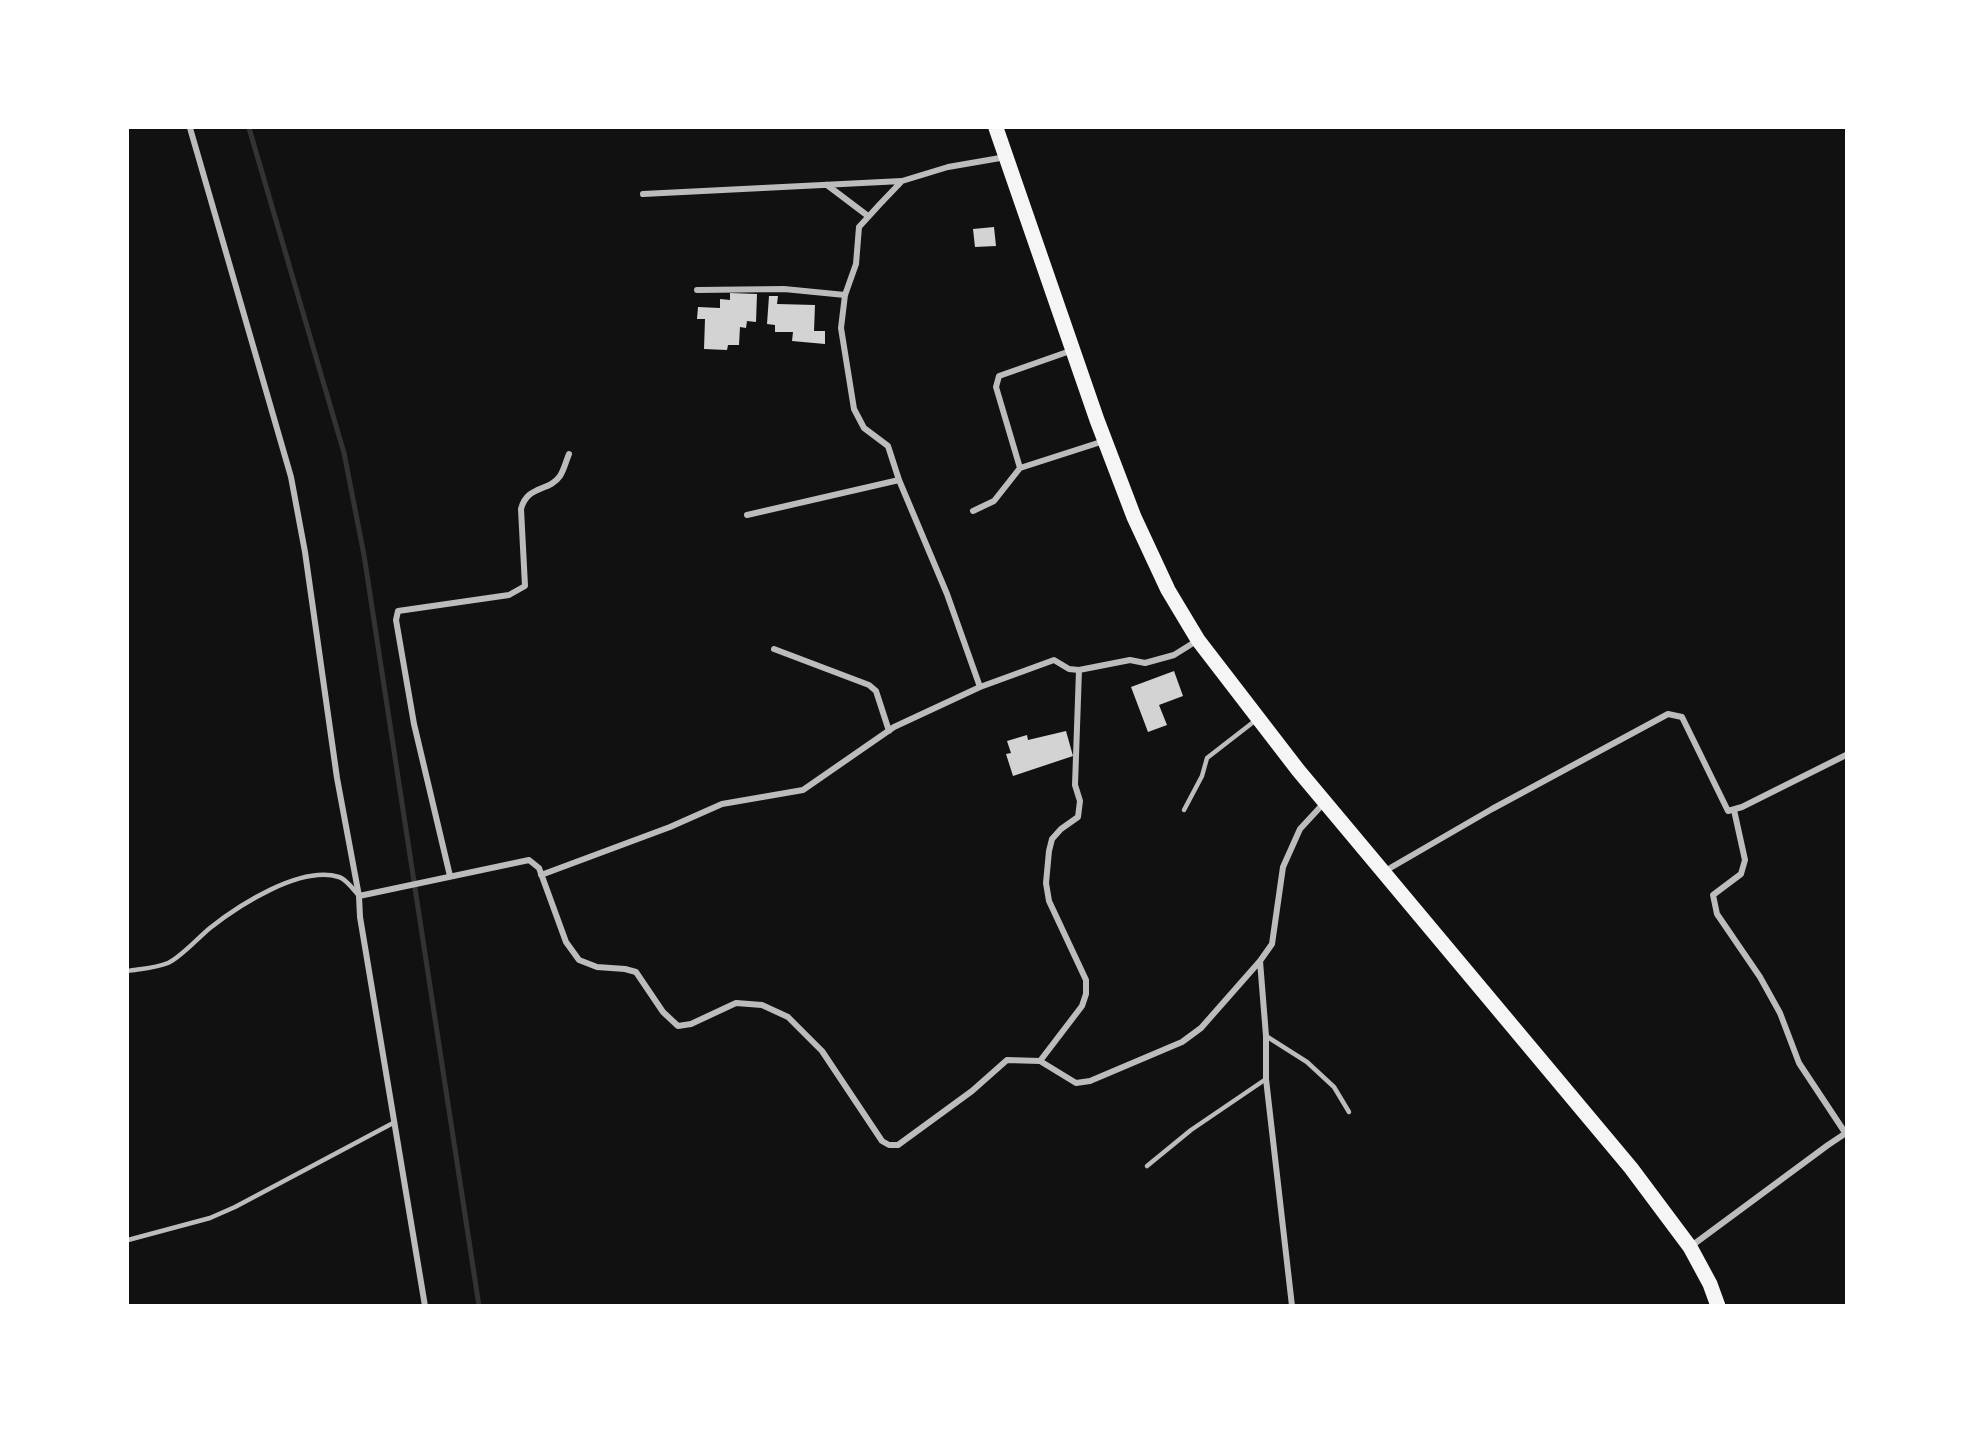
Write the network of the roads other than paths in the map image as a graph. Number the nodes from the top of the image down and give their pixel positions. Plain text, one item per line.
1 (190, 128) edge
2 (996, 128) edge
3 (1006, 156) junction
4 (902, 181) junction
5 (826, 184) junction
6 (643, 194) dead end
7 (868, 216) junction
8 (696, 290) dead end
9 (845, 295) junction
10 (1073, 350) junction
11 (1105, 440) junction
12 (569, 454) dead end
13 (1020, 468) junction
14 (899, 480) junction
15 (974, 511) dead end
16 (747, 515) dead end
17 (1193, 643) junction
18 (774, 649) dead end
19 (1079, 670) junction
20 (980, 687) junction
21 (1258, 719) junction
22 (889, 731) junction
23 (1846, 755) edge
24 (1325, 802) junction
25 (1184, 810) dead end
26 (1734, 810) junction
27 (1384, 871) junction
28 (541, 875) junction
29 (450, 876) junction
30 (359, 896) junction
31 (1260, 961) junction
32 (128, 971) edge
33 (1266, 1036) junction
34 (1040, 1061) junction
35 (1266, 1079) junction
36 (1349, 1112) dead end
37 (394, 1122) junction
38 (1846, 1134) edge
39 (1146, 1166) dead end
40 (128, 1240) edge
41 (1690, 1247) junction
42 (425, 1305) edge
43 (1292, 1305) edge
44 (1718, 1305) edge

1 - 30 street
2 - 3 main road
3 - 4 street
3 - 10 main road
4 - 5 street
4 - 7 street
5 - 6 street
5 - 7 street
7 - 9 street
8 - 9 street
9 - 14 street
10 - 11 main road
10 - 13 street
11 - 13 street
11 - 17 main road
12 - 29 street
13 - 15 street
14 - 16 street
14 - 20 street
17 - 19 street
17 - 21 main road
18 - 22 street
19 - 20 street
19 - 34 street
20 - 22 street
21 - 24 main road
21 - 25 lane
22 - 28 street
23 - 26 street
24 - 27 main road
24 - 31 street
26 - 27 street
26 - 38 street
27 - 41 main road
28 - 29 street
28 - 34 street
29 - 30 street
30 - 32 lane
30 - 37 street
31 - 33 street
31 - 34 street
33 - 35 street
33 - 36 lane
35 - 39 lane
35 - 43 street
37 - 40 lane
37 - 42 street
38 - 41 street
41 - 44 main road

